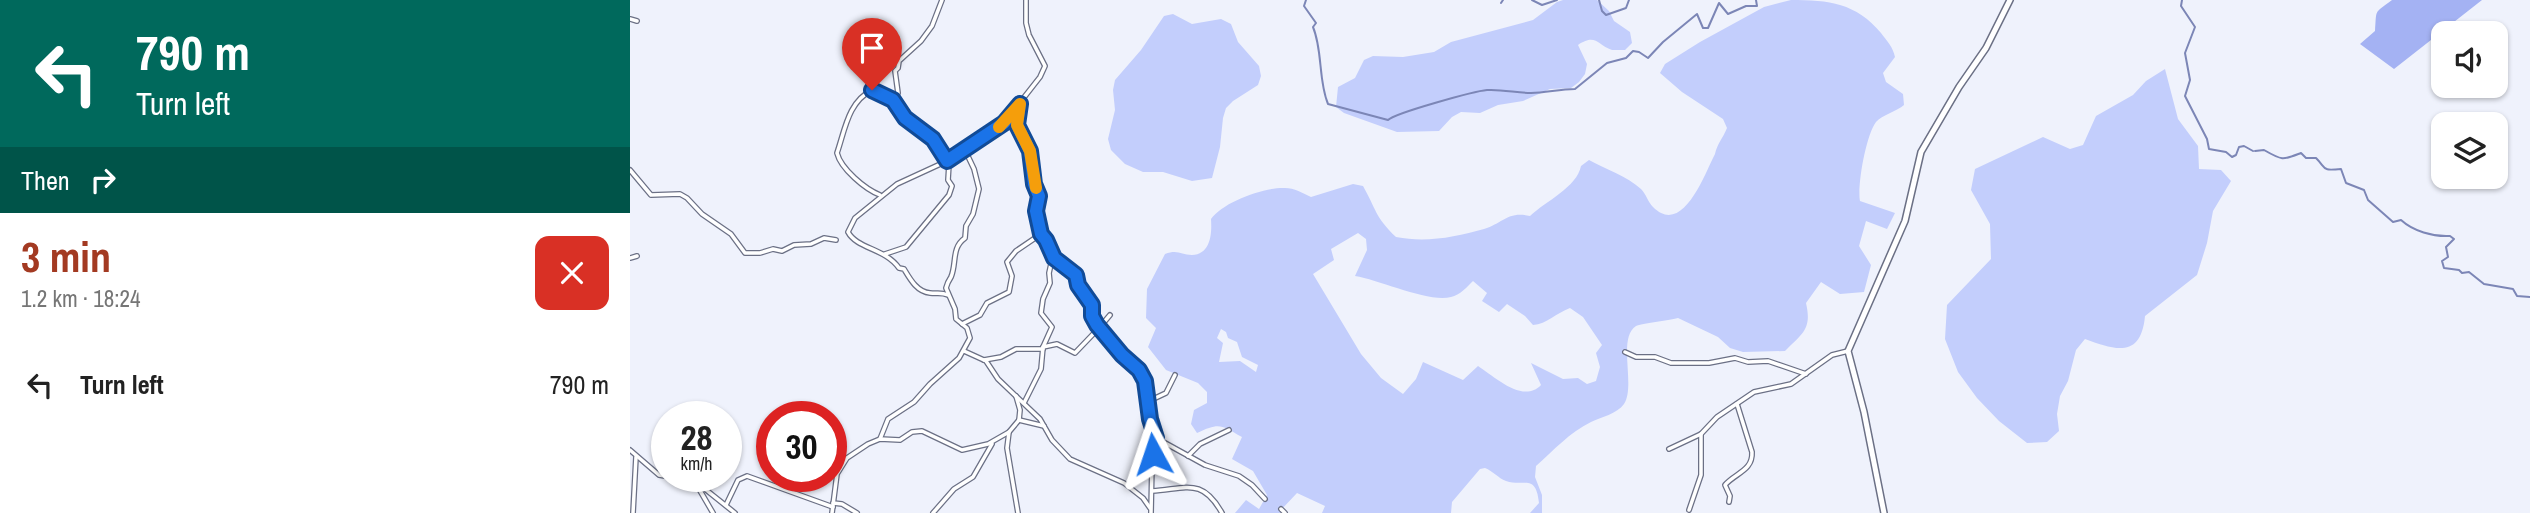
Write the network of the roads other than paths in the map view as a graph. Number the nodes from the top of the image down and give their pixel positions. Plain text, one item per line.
1 (942, 0) edge
2 (1026, 0) edge
3 (2010, 0) edge
4 (630, 19) edge
5 (637, 21) dead end
6 (893, 100) junction
7 (1020, 104) junction
8 (964, 150) junction
9 (947, 161) junction
10 (630, 170) edge
11 (882, 196) junction
12 (1041, 234) junction
13 (836, 240) dead end
14 (885, 254) junction
15 (637, 256) dead end
16 (1053, 256) junction
17 (630, 258) edge
18 (948, 295) junction
19 (1110, 315) dead end
20 (962, 324) junction
21 (1099, 328) junction
22 (1043, 348) junction
23 (964, 351) junction
24 (1847, 351) junction
25 (1625, 352) dead end
26 (984, 360) junction
27 (1806, 374) junction
28 (1175, 375) dead end
29 (1016, 396) junction
30 (1148, 401) junction
31 (1024, 403) junction
32 (1737, 404) junction
33 (1019, 421) junction
34 (1044, 426) junction
35 (1229, 430) dead end
36 (1009, 432) junction
37 (1701, 434) junction
38 (1156, 438) junction
39 (880, 439) junction
40 (993, 442) junction
41 (1668, 449) dead end
42 (630, 450) edge
43 (1188, 456) junction
44 (636, 457) junction
45 (651, 469) edge
46 (1152, 491) junction
47 (701, 492) edge
48 (709, 492) edge
49 (1265, 499) dead end
50 (1730, 502) dead end
51 (833, 505) junction
52 (726, 506) junction
53 (1689, 510) dead end
54 (1152, 512) edge
55 (633, 513) edge
56 (713, 513) edge
57 (735, 513) edge
58 (832, 513) edge
59 (857, 513) edge
60 (933, 513) edge
61 (1018, 513) edge
62 (1222, 513) edge
63 (1884, 513) edge

1 - 6 street
2 - 7 street
3 - 24 street
4 - 5 street
6 - 9 street
6 - 11 street
7 - 8 street
7 - 12 street
8 - 9 street
8 - 18 street
9 - 11 street
9 - 14 street
10 - 13 street
11 - 14 street
12 - 16 street
12 - 20 street
14 - 18 street
15 - 17 street
16 - 21 street
16 - 22 street
18 - 20 street
19 - 21 street
20 - 23 street
21 - 22 street
21 - 30 street
22 - 26 street
22 - 31 street
23 - 26 street
23 - 39 street
24 - 27 street
24 - 63 street
25 - 27 street
26 - 29 street
27 - 32 street
28 - 30 street
29 - 31 street
29 - 33 street
30 - 38 street
31 - 34 street
32 - 37 street
32 - 50 street
33 - 34 street
33 - 36 street
34 - 54 street
35 - 43 street
36 - 40 street
36 - 61 street
37 - 41 street
37 - 53 street
38 - 43 street
38 - 46 street
39 - 40 street
39 - 51 street
40 - 60 street
42 - 44 street
43 - 49 street
44 - 45 street
44 - 55 street
46 - 54 street
46 - 62 street
47 - 56 street
48 - 52 street
51 - 52 street
51 - 58 street
51 - 59 street
52 - 57 street

